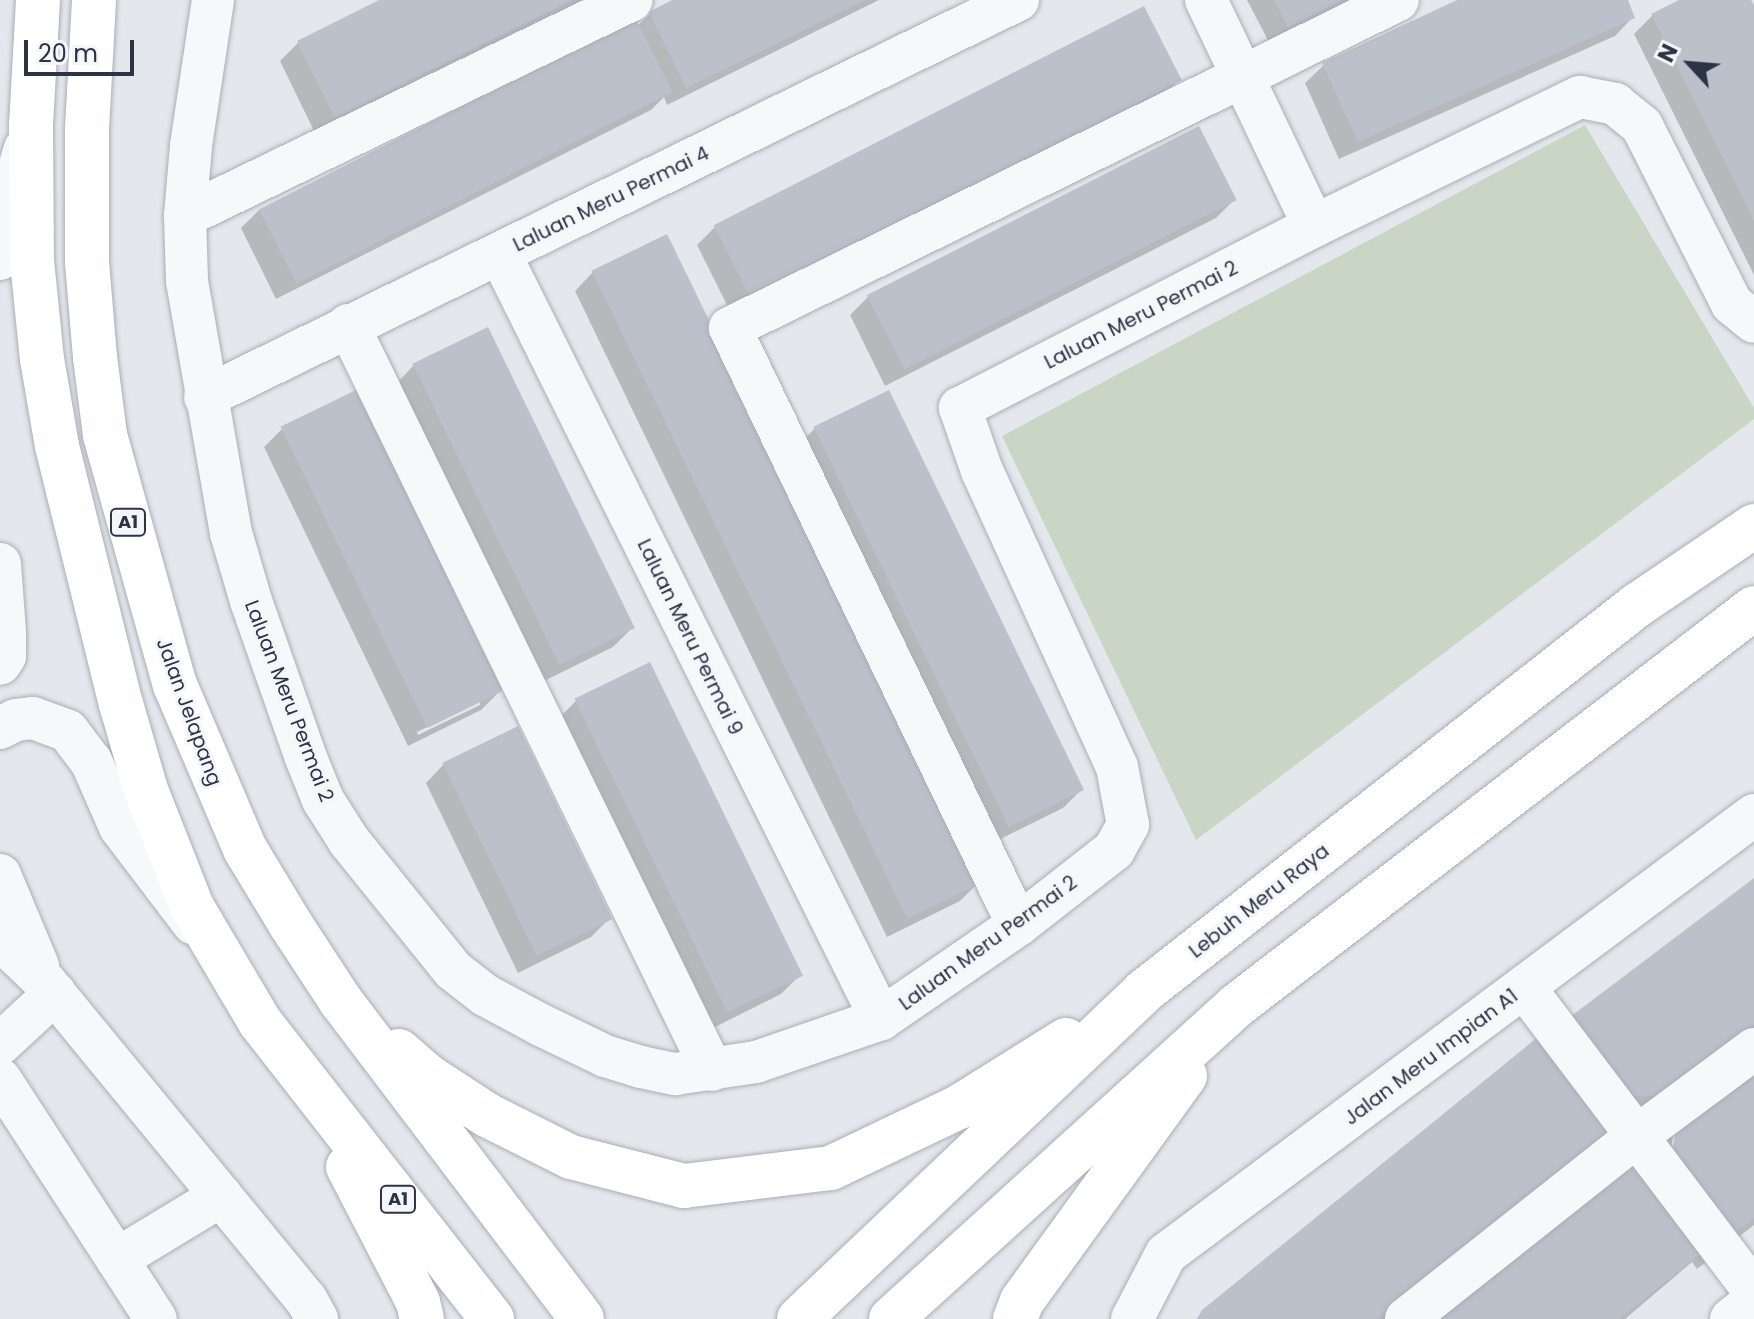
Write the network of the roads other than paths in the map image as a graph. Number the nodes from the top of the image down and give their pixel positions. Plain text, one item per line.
1 (38, 0) edge
2 (94, 0) edge
3 (247, 0) edge
4 (632, 0) edge
5 (1018, 0) edge
6 (1206, 0) edge
7 (1398, 0) edge
8 (211, 9) edge
9 (1245, 76) junction
10 (31, 126) junction
11 (185, 216) junction
12 (1314, 226) junction
13 (500, 254) junction
14 (0, 259) edge
15 (1754, 322) edge
16 (348, 325) junction
17 (205, 397) junction
18 (1754, 526) edge
19 (0, 564) edge
20 (1752, 609) edge
21 (0, 664) edge
22 (0, 728) edge
23 (1754, 815) edge
24 (0, 875) edge
25 (1018, 925) junction
26 (2, 948) edge
27 (220, 959) junction
28 (1524, 987) junction
29 (50, 988) junction
30 (1143, 992) junction
31 (340, 1000) junction
32 (1236, 1006) junction
33 (881, 1019) junction
34 (0, 1044) edge
35 (1754, 1049) edge
36 (712, 1070) junction
37 (0, 1079) edge
38 (303, 1079) junction
39 (1637, 1136) junction
40 (221, 1196) junction
41 (117, 1259) junction
42 (1754, 1291) edge
43 (1754, 1301) edge
44 (156, 1319) edge
45 (317, 1319) edge
46 (422, 1319) edge
47 (492, 1319) edge
48 (582, 1319) edge
49 (799, 1319) edge
50 (891, 1319) edge
51 (1015, 1319) edge
52 (1132, 1319) edge
53 (1406, 1319) edge
54 (1731, 1319) edge

1 - 10 main road, A1
2 - 31 main road, Jalan Jelapang / A1
3 - 8 street
4 - 11 street
5 - 13 street, Laluan Meru Permai 4
6 - 9 street
7 - 9 street
8 - 11 street, Laluan Meru Permai 2
9 - 12 street
9 - 25 street
10 - 14 street
10 - 27 main road, A1
11 - 17 street, Laluan Meru Permai 2
12 - 15 street, Laluan Meru Permai 2
12 - 25 street, Laluan Meru Permai 2
13 - 16 street, Laluan Meru Permai 4
13 - 33 street, Laluan Meru Permai 9
16 - 17 street, Laluan Meru Permai 4
16 - 36 street
17 - 36 street, Laluan Meru Permai 2
18 - 30 main road, Lebuh Meru Raya
19 - 21 street
20 - 32 main road
22 - 27 street
23 - 28 street, Jalan Meru Impian A1
24 - 29 street
25 - 33 street, Laluan Meru Permai 2
26 - 29 street
27 - 38 main road, A1
28 - 39 street
28 - 52 street, Jalan Meru Impian A1
29 - 34 street
29 - 40 street
30 - 31 main road
30 - 49 main road, Lebuh Meru Raya
31 - 48 main road, Jalan Jelapang / A1
32 - 50 main road
32 - 51 main road
33 - 36 street, Laluan Meru Permai 2
35 - 39 street
37 - 41 street
38 - 46 main road
38 - 47 main road, A1
39 - 42 street
39 - 53 street
40 - 41 street
40 - 45 street
41 - 44 street
43 - 54 street

